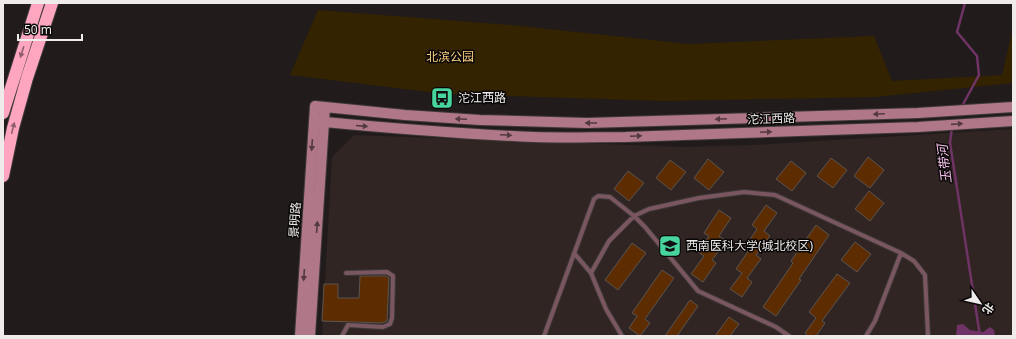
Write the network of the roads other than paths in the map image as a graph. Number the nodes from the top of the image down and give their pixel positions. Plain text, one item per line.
1 (38, 3) edge
2 (52, 3) edge
3 (320, 107) joint
4 (1013, 107) edge
5 (3, 113) edge
6 (318, 121) junction
7 (1013, 121) edge
8 (3, 171) edge
9 (634, 216) junction
10 (574, 253) junction
11 (901, 253) junction
12 (346, 273) dead end
13 (591, 273) junction
14 (300, 336) edge
15 (310, 336) edge
16 (342, 336) edge
17 (544, 336) edge
18 (622, 336) edge
19 (789, 336) edge
20 (866, 336) edge
21 (928, 336) edge

1 -> 5 highway
8 -> 2 highway
4 -> 3 main road, 沱江西路
3 - 6 main road, 景明路
6 -> 7 main road, 沱江西路
6 -> 14 main road, 景明路
15 -> 6 main road, 景明路
9 - 10 lane
9 - 11 lane
9 - 13 lane
9 - 19 lane
10 - 13 lane
10 - 17 lane
11 - 20 lane
11 - 21 lane
12 - 16 lane
13 - 18 lane

